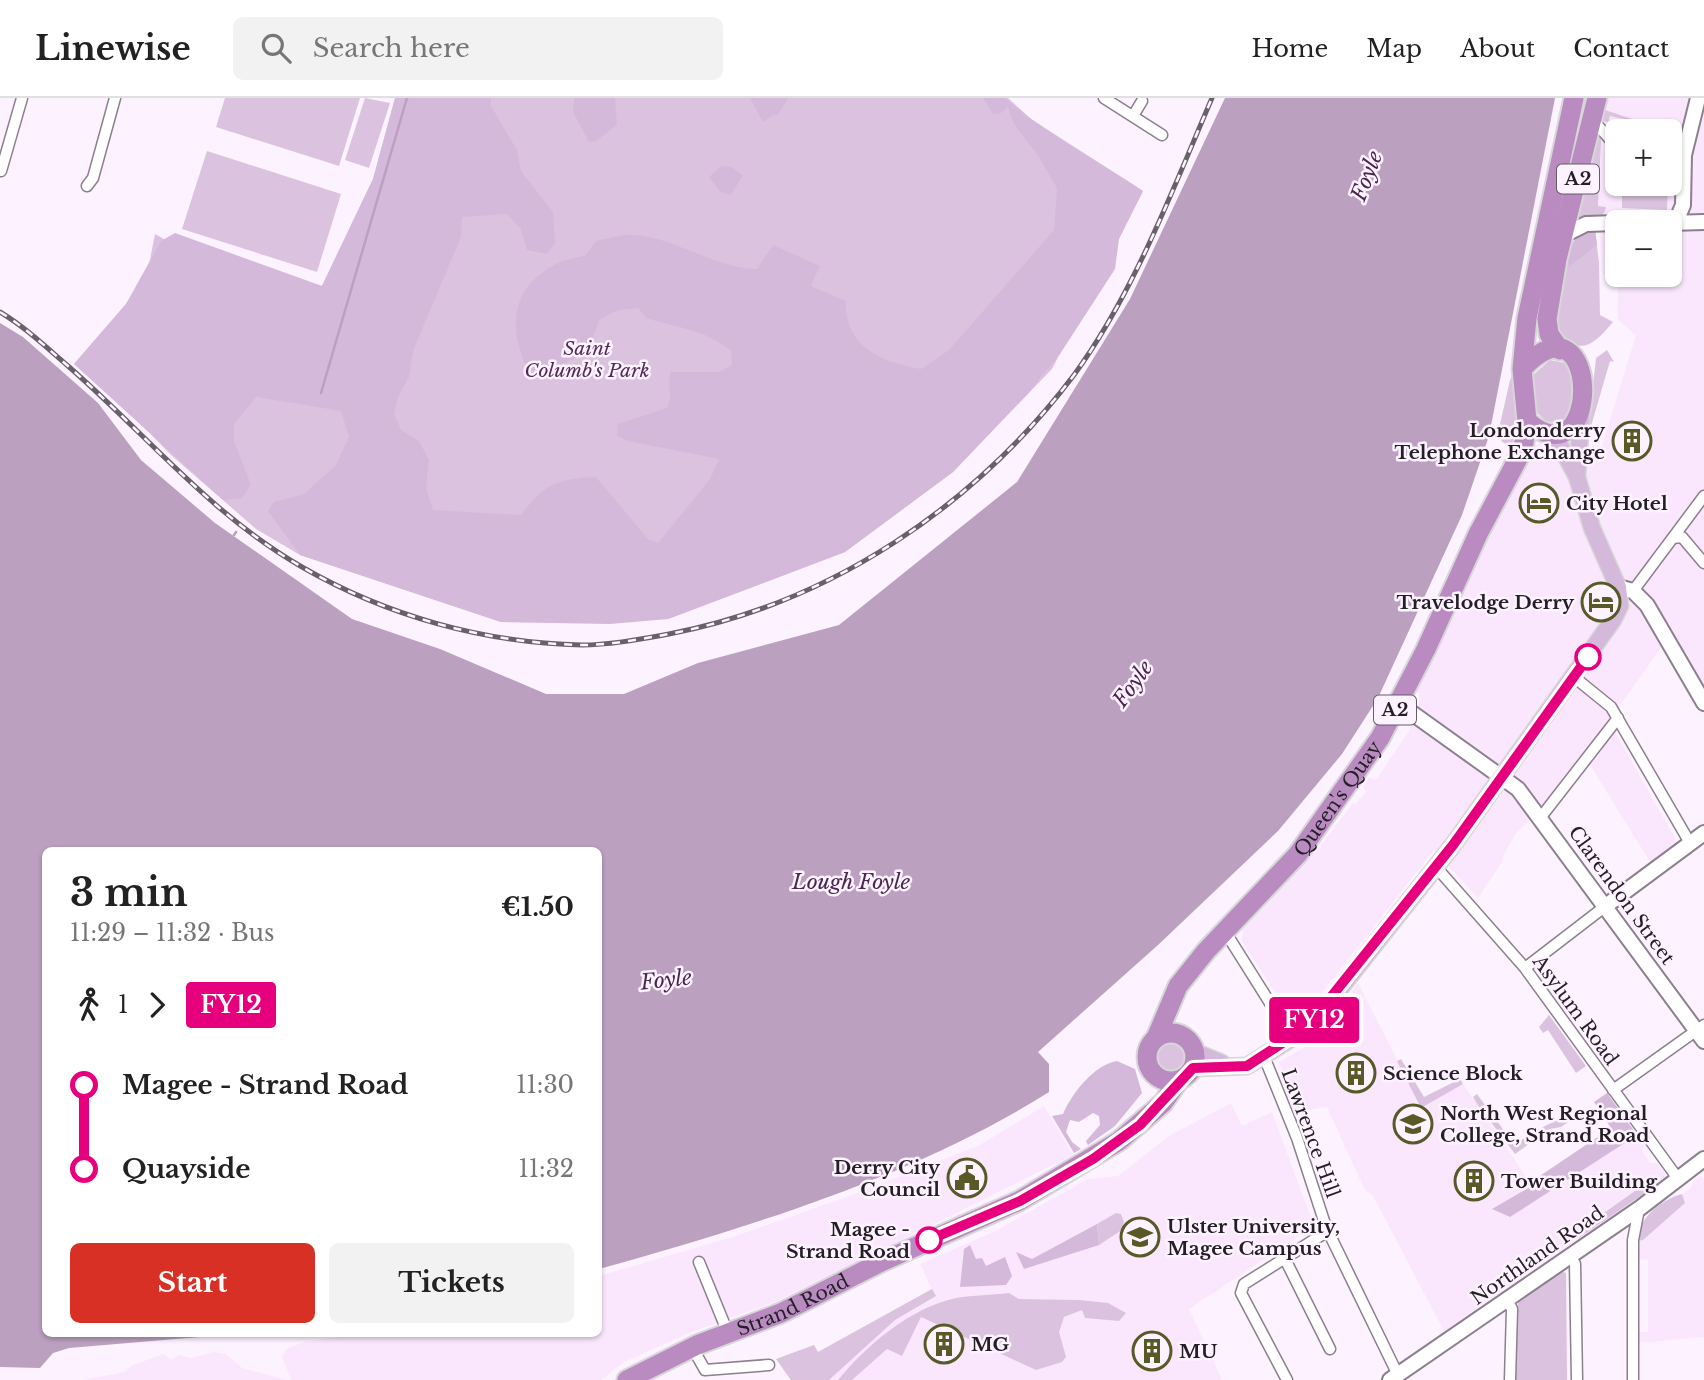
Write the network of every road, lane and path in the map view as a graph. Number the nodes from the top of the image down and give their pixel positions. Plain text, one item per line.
1 (22, 98) edge
2 (115, 98) edge
3 (1104, 98) edge
4 (1574, 98) edge
5 (1597, 98) edge
6 (1698, 98) edge
7 (1142, 101) dead end
8 (1133, 116) junction
9 (1593, 120) junction
10 (1605, 134) edge
11 (1162, 135) dead end
12 (1, 171) edge
13 (87, 186) dead end
14 (1683, 205) junction
15 (1681, 210) edge
16 (1605, 223) edge
17 (1682, 223) edge
18 (1700, 223) edge
19 (1586, 224) junction
20 (1564, 235) junction
21 (1558, 259) junction
22 (1560, 350) junction
23 (1522, 369) junction
24 (1582, 407) junction
25 (1527, 421) junction
26 (1550, 433) junction
27 (1523, 449) junction
28 (1577, 477) junction
29 (1704, 496) edge
30 (1673, 538) junction
31 (1704, 563) edge
32 (1626, 589) junction
33 (1647, 604) junction
34 (1620, 606) junction
35 (1574, 677) junction
36 (1703, 700) edge
37 (1398, 704) junction
38 (1618, 718) junction
39 (1502, 776) junction
40 (1541, 817) junction
41 (1704, 832) edge
42 (1690, 843) junction
43 (1436, 867) junction
44 (1606, 905) junction
45 (1226, 933) junction
46 (1525, 968) junction
47 (1190, 974) junction
48 (1701, 1032) edge
49 (1156, 1038) junction
50 (1292, 1038) junction
51 (1263, 1054) junction
52 (1188, 1060) junction
53 (1153, 1074) junction
54 (1613, 1090) junction
55 (1140, 1125) junction
56 (1704, 1159) edge
57 (1679, 1180) junction
58 (1640, 1208) junction
59 (1328, 1231) junction
60 (1570, 1255) junction
61 (1285, 1259) junction
62 (699, 1262) dead end
63 (1507, 1300) junction
64 (728, 1333) junction
65 (692, 1347) junction
66 (1330, 1349) dead end
67 (769, 1365) dead end
68 (1394, 1377) edge
69 (627, 1380) edge
70 (1287, 1380) edge
71 (1510, 1380) edge
72 (1577, 1380) edge
73 (1633, 1380) edge

1 - 12 street
2 - 13 street
3 - 8 street
4 - 23 highway, A2
5 - 9 highway, A2
6 - 14 main road
7 - 8 street
8 - 11 street
9 - 10 street
9 - 20 highway, A2
14 - 15 main road
14 - 18 main road
16 - 19 main road
17 - 18 main road
19 - 20 main road
19 - 21 main road
20 - 21 highway, A2
21 - 22 highway, A2
22 - 23 highway
22 - 24 highway, A2
23 - 25 highway, A2
24 - 26 highway, A2
24 - 28 main road, A2
25 - 26 highway, A2
25 - 27 highway, Queen's Quay / A2
26 - 27 highway, Queen's Quay / A2
26 - 28 main road, A2
27 - 37 highway, Queen's Quay / A2
28 - 32 main road, A2
29 - 30 street
30 - 31 street
30 - 32 street
32 - 33 main road
32 - 34 main road, A2
33 - 34 main road
33 - 36 main road
34 - 35 main road
35 - 38 street
35 - 39 main road
37 - 39 main road, Clarendon Street
37 - 45 highway, Queen's Quay / A2
38 - 40 street
38 - 42 street
39 - 40 main road, Clarendon Street
39 - 43 main road
40 - 44 main road, Clarendon Street
41 - 42 main road
42 - 44 main road
43 - 46 street, Asylum Road
43 - 50 main road
44 - 46 street
44 - 48 main road, Clarendon Street
45 - 47 highway, Queen's Quay / A2
45 - 50 street
46 - 54 street, Asylum Road
47 - 49 highway, Queen's Quay / A2
47 - 52 highway, Queen's Quay / A2
48 - 54 street
49 - 52 highway
49 - 53 highway, A2
50 - 51 main road
51 - 52 main road
51 - 59 street, Lawrence Hill
52 - 53 highway
52 - 55 highway, Strand Road
53 - 55 highway, A2
54 - 57 street, Asylum Road
55 - 64 highway, Strand Road
56 - 57 main road, Northland Road
57 - 58 main road, Northland Road
58 - 60 main road, Northland Road
58 - 73 street
59 - 61 street
59 - 68 street, Lawrence Hill
60 - 63 main road, Northland Road
60 - 72 street
61 - 66 street
61 - 70 street
62 - 64 street
63 - 68 main road, Northland Road
63 - 71 street
64 - 65 highway, Strand Road
65 - 67 street
65 - 69 highway, Strand Road

